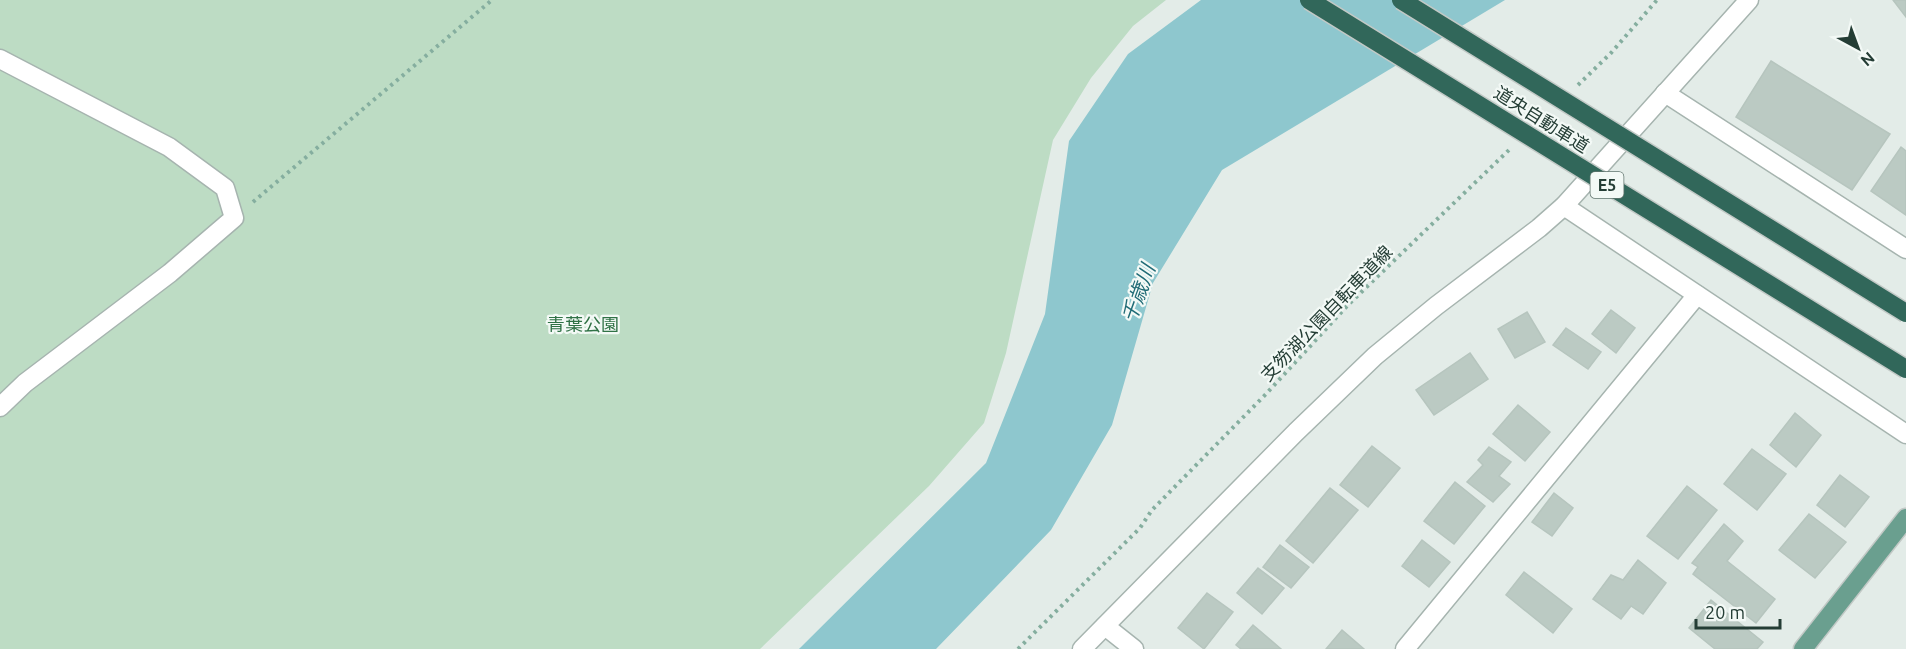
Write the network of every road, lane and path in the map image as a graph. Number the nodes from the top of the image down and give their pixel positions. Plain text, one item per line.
1 (492, 0) edge
2 (1309, 0) edge
3 (1401, 0) edge
4 (1657, 0) edge
5 (1749, 0) edge
6 (0, 59) edge
7 (1577, 85) dead end
8 (1665, 93) junction
9 (1510, 149) dead end
10 (1564, 206) junction
11 (234, 218) junction
12 (1906, 249) edge
13 (1697, 295) junction
14 (1906, 313) edge
15 (1906, 369) edge
16 (0, 407) edge
17 (1906, 434) edge
18 (1906, 518) edge
19 (1105, 626) junction
20 (1018, 649) edge
21 (1082, 649) edge
22 (1134, 649) edge
23 (1405, 649) edge
24 (1803, 649) edge

1 - 11 path
2 - 15 highway, 道央自動車道 / E5, bridge
3 - 14 highway, 道央自動車道, bridge
4 - 7 path
5 - 8 street
6 - 11 street
8 - 10 street
8 - 12 street
9 - 20 path, 支笏湖公園自転車道線
10 - 13 street
10 - 19 street
11 - 16 street
13 - 17 street
13 - 23 street
18 - 24 main road
19 - 21 street
19 - 22 street

